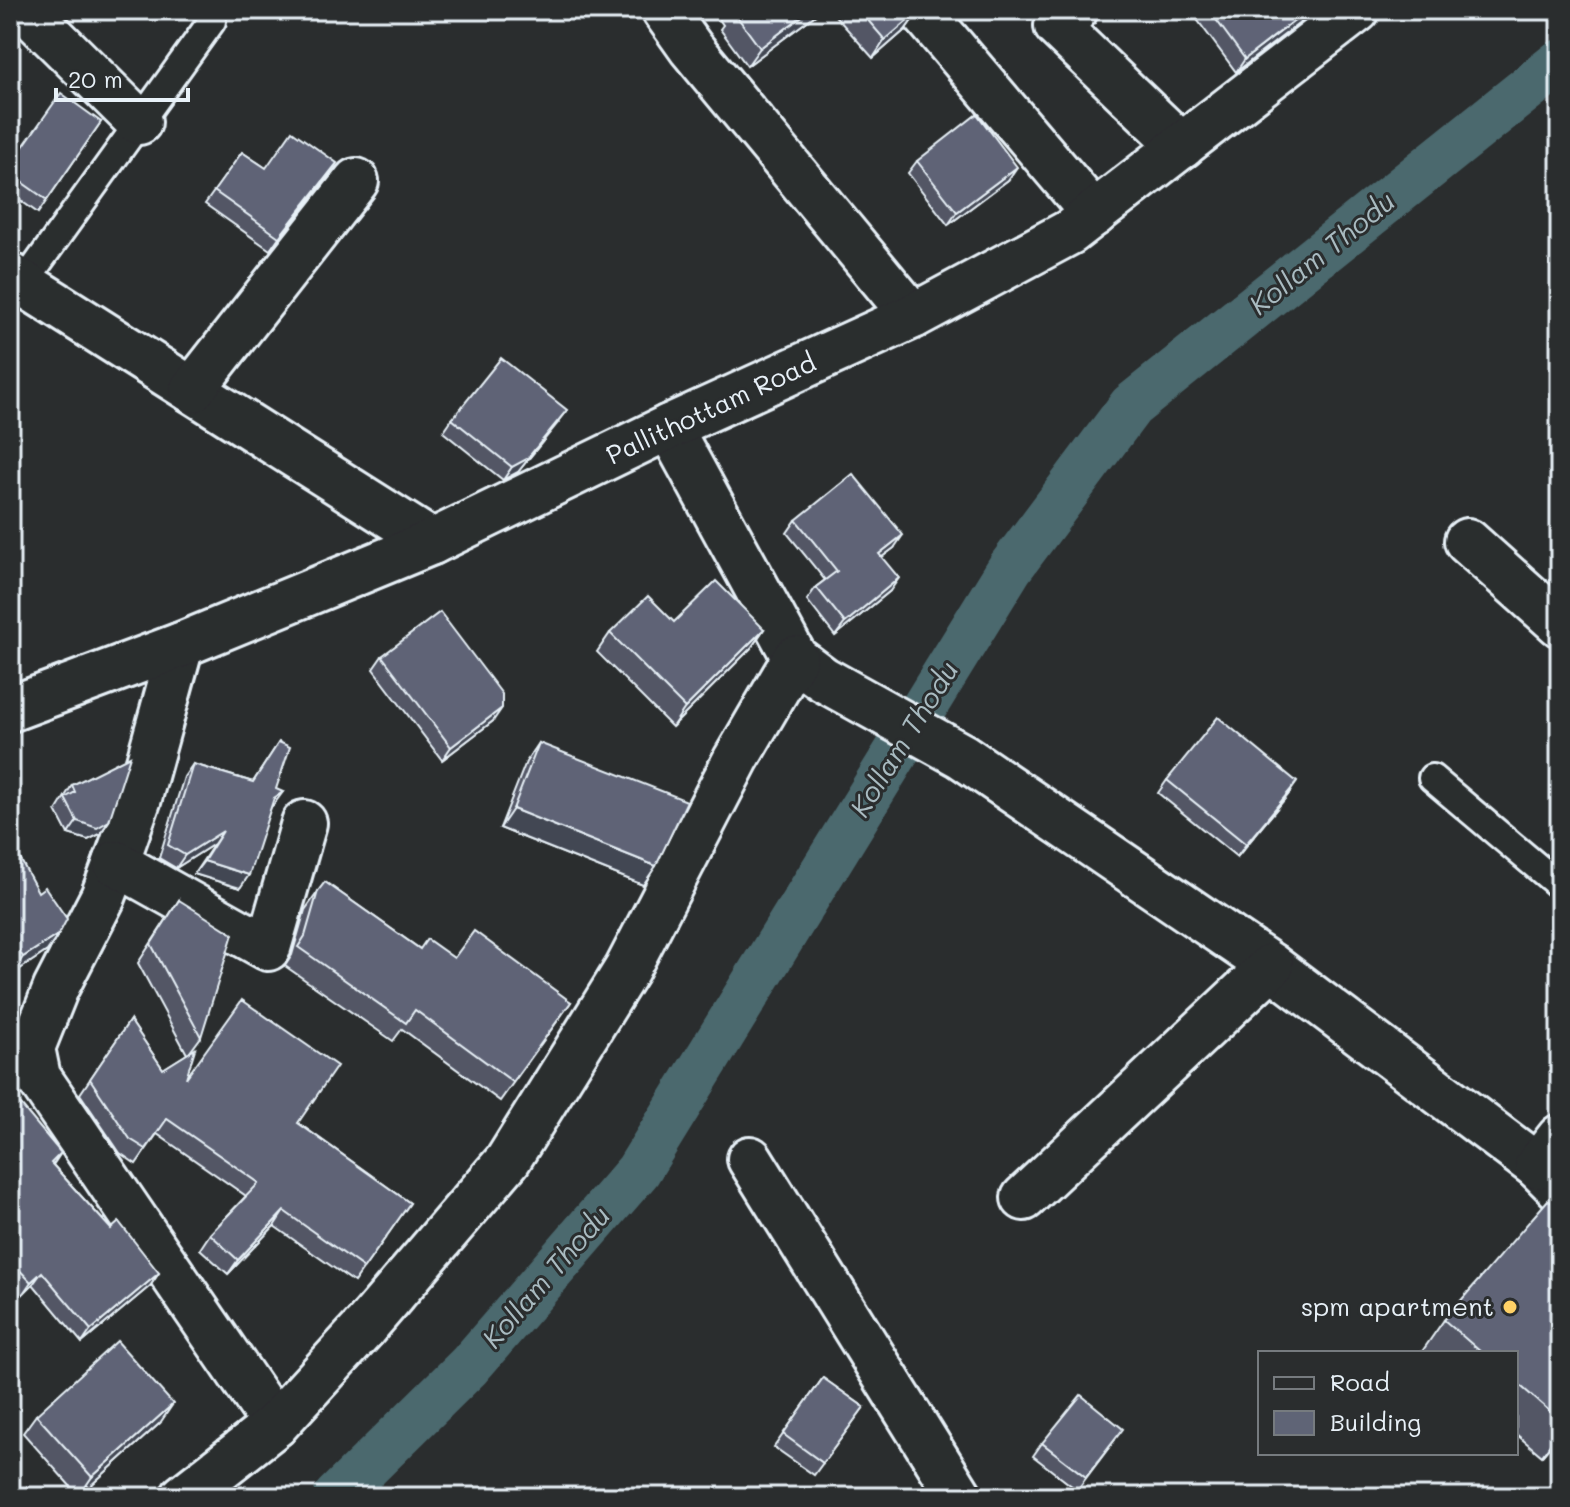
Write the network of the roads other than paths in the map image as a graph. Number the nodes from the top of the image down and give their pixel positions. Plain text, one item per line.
1 (26, 10) edge
2 (664, 10) edge
3 (921, 10) edge
4 (1075, 10) edge
5 (1357, 10) edge
6 (212, 21) dead end
7 (139, 122) junction
8 (1182, 146) junction
9 (356, 181) dead end
10 (1094, 214) junction
11 (17, 280) edge
12 (913, 316) junction
13 (192, 390) junction
14 (669, 427) junction
15 (1467, 541) dead end
16 (432, 542) junction
17 (1560, 624) edge
18 (181, 645) junction
19 (809, 669) junction
20 (10, 709) edge
21 (1432, 778) dead end
22 (304, 823) dead end
23 (116, 863) junction
24 (1560, 886) edge
25 (1271, 966) junction
26 (750, 1159) dead end
27 (1552, 1164) edge
28 (1024, 1198) dead end
29 (275, 1425) junction
30 (183, 1497) edge
31 (960, 1497) edge

1 - 7 street
2 - 12 street
3 - 10 street
4 - 8 street
5 - 8 street, Pallithottam Road
6 - 7 lane
7 - 11 lane
8 - 10 street, Pallithottam Road
9 - 13 street
10 - 12 street, Pallithottam Road
11 - 13 street
12 - 14 street, Pallithottam Road
13 - 16 street
14 - 16 street, Pallithottam Road
14 - 19 street
15 - 17 street
16 - 18 street, Pallithottam Road
18 - 20 street, Pallithottam Road
18 - 23 street
19 - 25 street
19 - 29 street
21 - 24 lane
22 - 23 street
23 - 29 street
25 - 27 street
25 - 28 street
26 - 31 street
29 - 30 street

